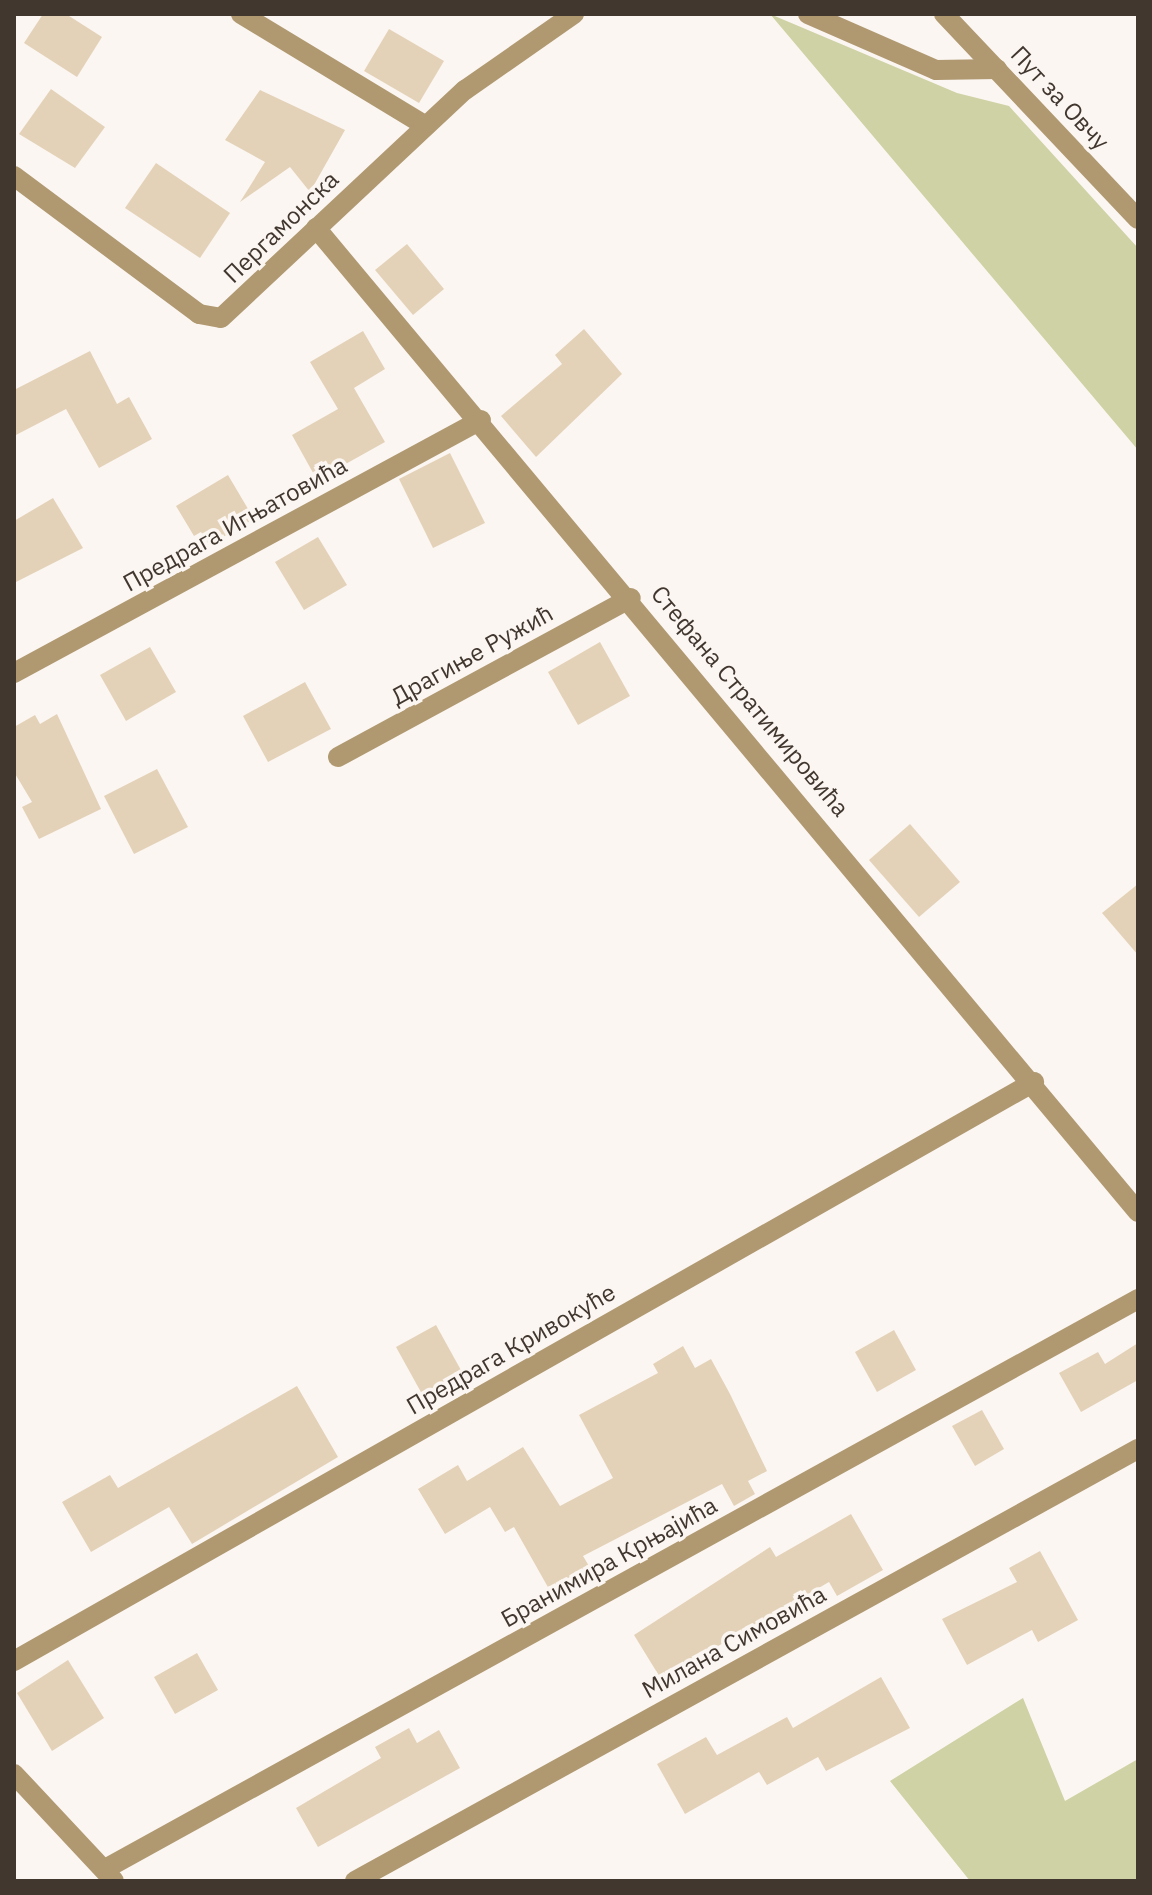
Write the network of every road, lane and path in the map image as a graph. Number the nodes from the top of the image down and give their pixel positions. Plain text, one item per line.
1 (241, 14) edge
2 (574, 14) edge
3 (808, 14) edge
4 (944, 14) edge
5 (997, 69) junction
6 (426, 126) junction
7 (14, 176) edge
8 (1138, 219) edge
9 (316, 228) junction
10 (481, 420) junction
11 (631, 598) junction
12 (14, 673) edge
13 (338, 757) dead end
14 (1034, 1082) junction
15 (1138, 1212) edge
16 (1138, 1299) edge
17 (1138, 1449) edge
18 (14, 1661) edge
19 (14, 1774) edge
20 (109, 1875) edge
21 (355, 1881) edge

1 - 6 street
2 - 6 street, Пергамонска
3 - 5 street
4 - 5 street, Пут за Овчу
5 - 8 street, Пут за Овчу
6 - 9 street, Пергамонска
7 - 9 street, Пергамонска
9 - 10 street, Стефана Стратимировића
10 - 11 street, Стефана Стратимировића
10 - 12 street, Предрага Игњатовића
11 - 13 street, Драгиње Ружић
11 - 14 street, Стефана Стратимировића
14 - 15 street, Стефана Стратимировића
14 - 18 street, Предрага Кривокуће
16 - 20 street, Бранимира Крњајића
17 - 21 street, Милана Симовића
19 - 20 street

